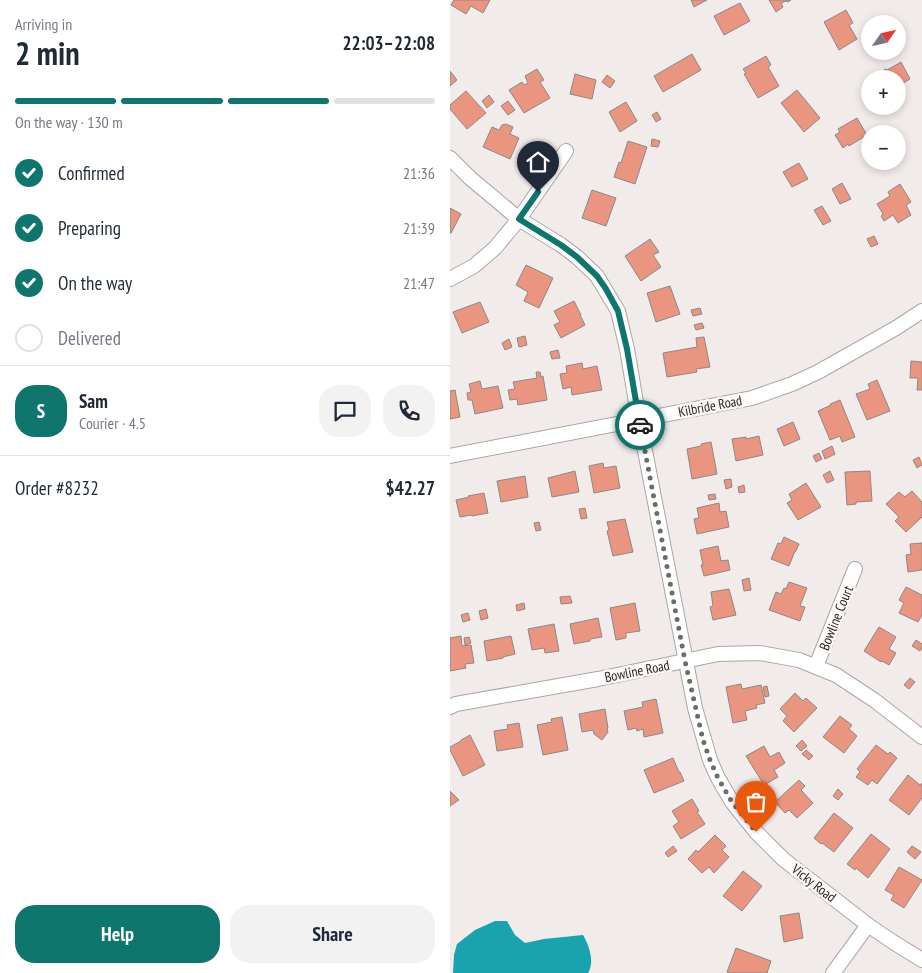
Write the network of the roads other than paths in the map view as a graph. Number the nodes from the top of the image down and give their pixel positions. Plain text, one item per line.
1 (566, 151) dead end
2 (450, 158) edge
3 (519, 219) junction
4 (450, 279) edge
5 (922, 311) edge
6 (639, 420) junction
7 (450, 456) edge
8 (855, 569) dead end
9 (685, 661) junction
10 (816, 666) junction
11 (450, 707) edge
12 (922, 737) edge
13 (868, 925) junction
14 (922, 960) edge
15 (833, 973) edge

1 - 3 street
2 - 3 street, Vicky Road
3 - 4 street
3 - 6 street, Vicky Road
5 - 6 street, Kilbride Road
6 - 7 street, Kilbride Road
6 - 9 street, Vicky Road
8 - 10 street, Bowline Court
9 - 10 street, Bowline Road
9 - 11 street, Bowline Road
9 - 13 street, Vicky Road
10 - 12 street, Bowline Road
13 - 14 street, Vicky Road
13 - 15 street

